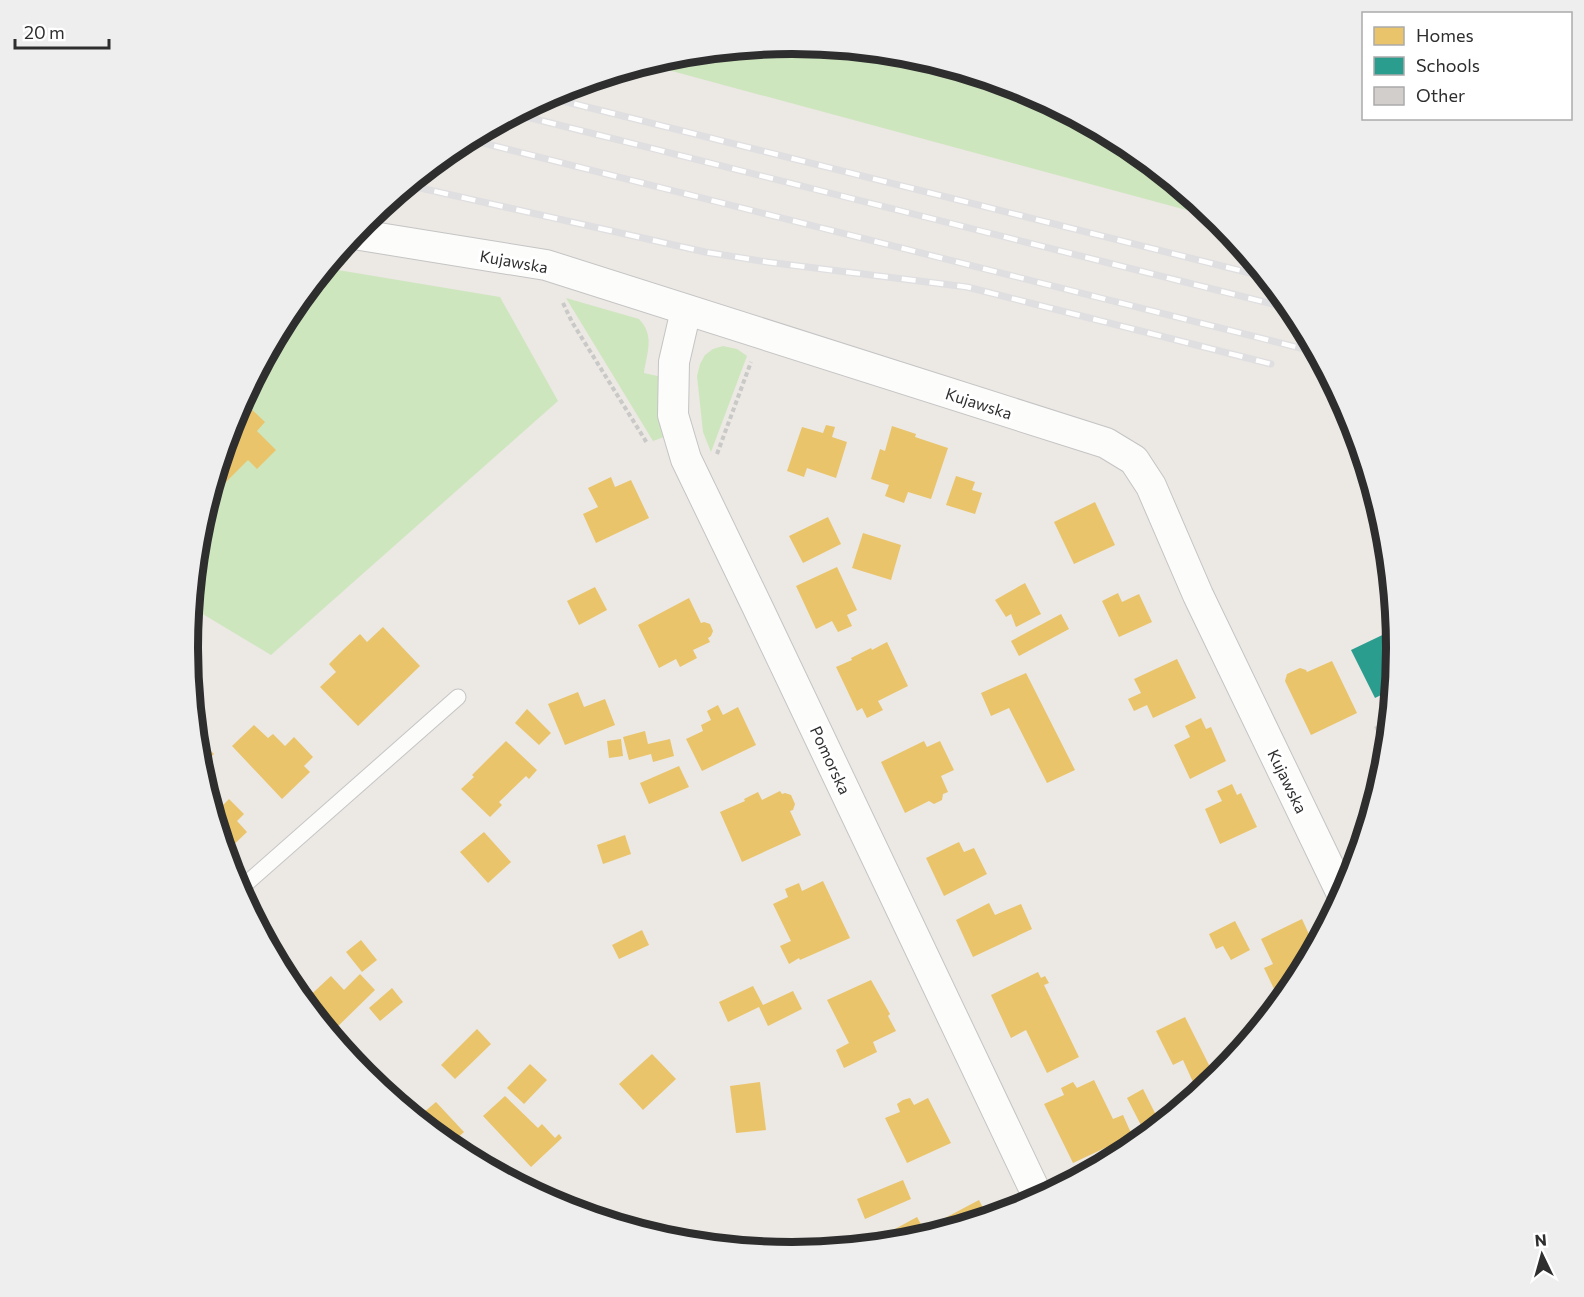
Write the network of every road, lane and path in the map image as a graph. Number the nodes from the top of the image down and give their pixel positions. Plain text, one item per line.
1 (365, 236) edge
2 (560, 297) dead end
3 (686, 310) junction
4 (752, 361) dead end
5 (686, 459) junction
6 (715, 459) dead end
7 (458, 697) dead end
8 (246, 883) edge
9 (1337, 884) edge
10 (1035, 1191) edge

1 - 3 street, Kujawska
2 - 5 path
3 - 5 street, Pomorska
3 - 9 street, Kujawska
4 - 6 path
5 - 10 street, Pomorska
7 - 8 lane

